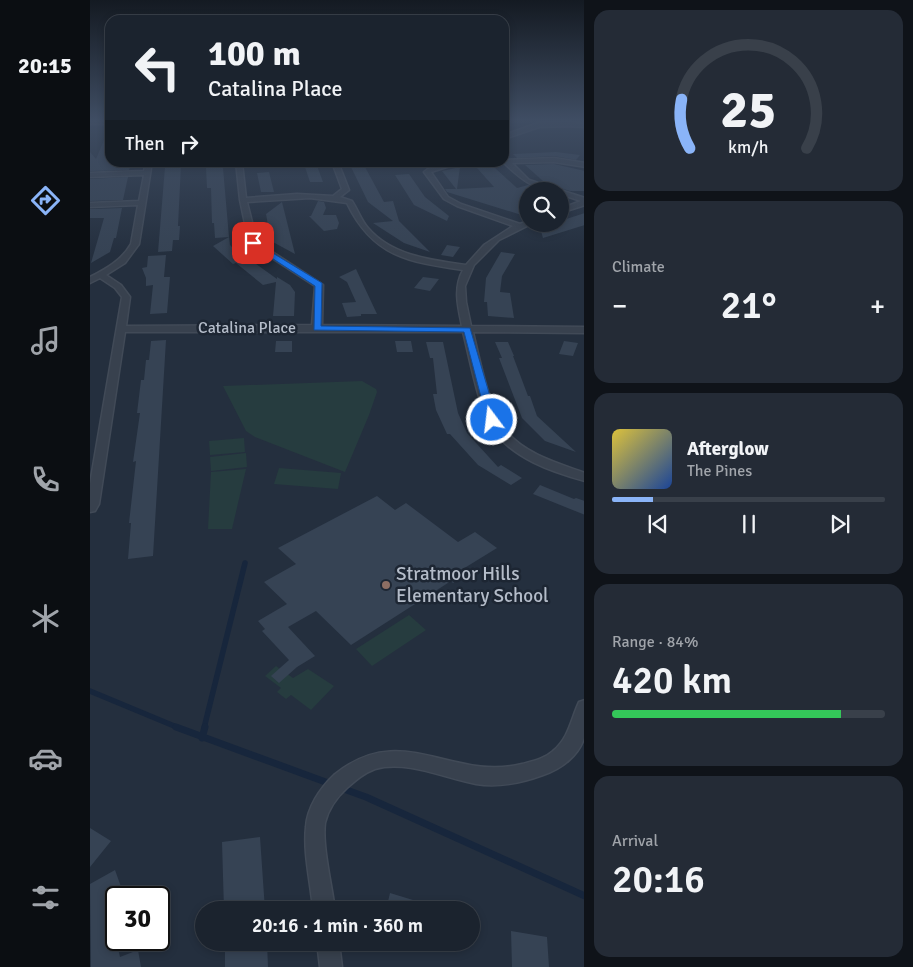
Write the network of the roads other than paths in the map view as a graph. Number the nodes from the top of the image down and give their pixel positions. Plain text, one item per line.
1 (509, 165) edge
2 (148, 167) edge
3 (239, 167) edge
4 (337, 167) edge
5 (435, 167) edge
6 (147, 173) junction
7 (90, 175) edge
8 (530, 182) edge
9 (569, 195) edge
10 (336, 197) junction
11 (243, 200) junction
12 (584, 201) edge
13 (142, 203) junction
14 (90, 205) edge
15 (569, 207) edge
16 (518, 226) joint
17 (468, 268) junction
18 (100, 275) junction
19 (90, 280) edge
20 (317, 328) junction
21 (120, 329) junction
22 (467, 330) junction
23 (584, 330) edge
24 (95, 451) edge
25 (584, 477) edge
26 (90, 508) edge
27 (584, 707) edge
28 (323, 901) edge
29 (329, 951) edge
30 (331, 967) edge

1 - 8 street
2 - 6 street
3 - 11 street
4 - 10 street
5 - 16 street
6 - 7 street
6 - 13 street
9 - 12 street
10 - 11 street
10 - 17 street
11 - 20 street
12 - 15 street
13 - 14 street
13 - 18 street
16 - 17 street
17 - 22 street
18 - 19 street
18 - 21 street
20 - 21 street, Catalina Place
20 - 22 street, Catalina Place
21 - 24 street
22 - 23 street, Catalina Place
22 - 25 street
24 - 26 street
27 - 28 street
29 - 30 street

